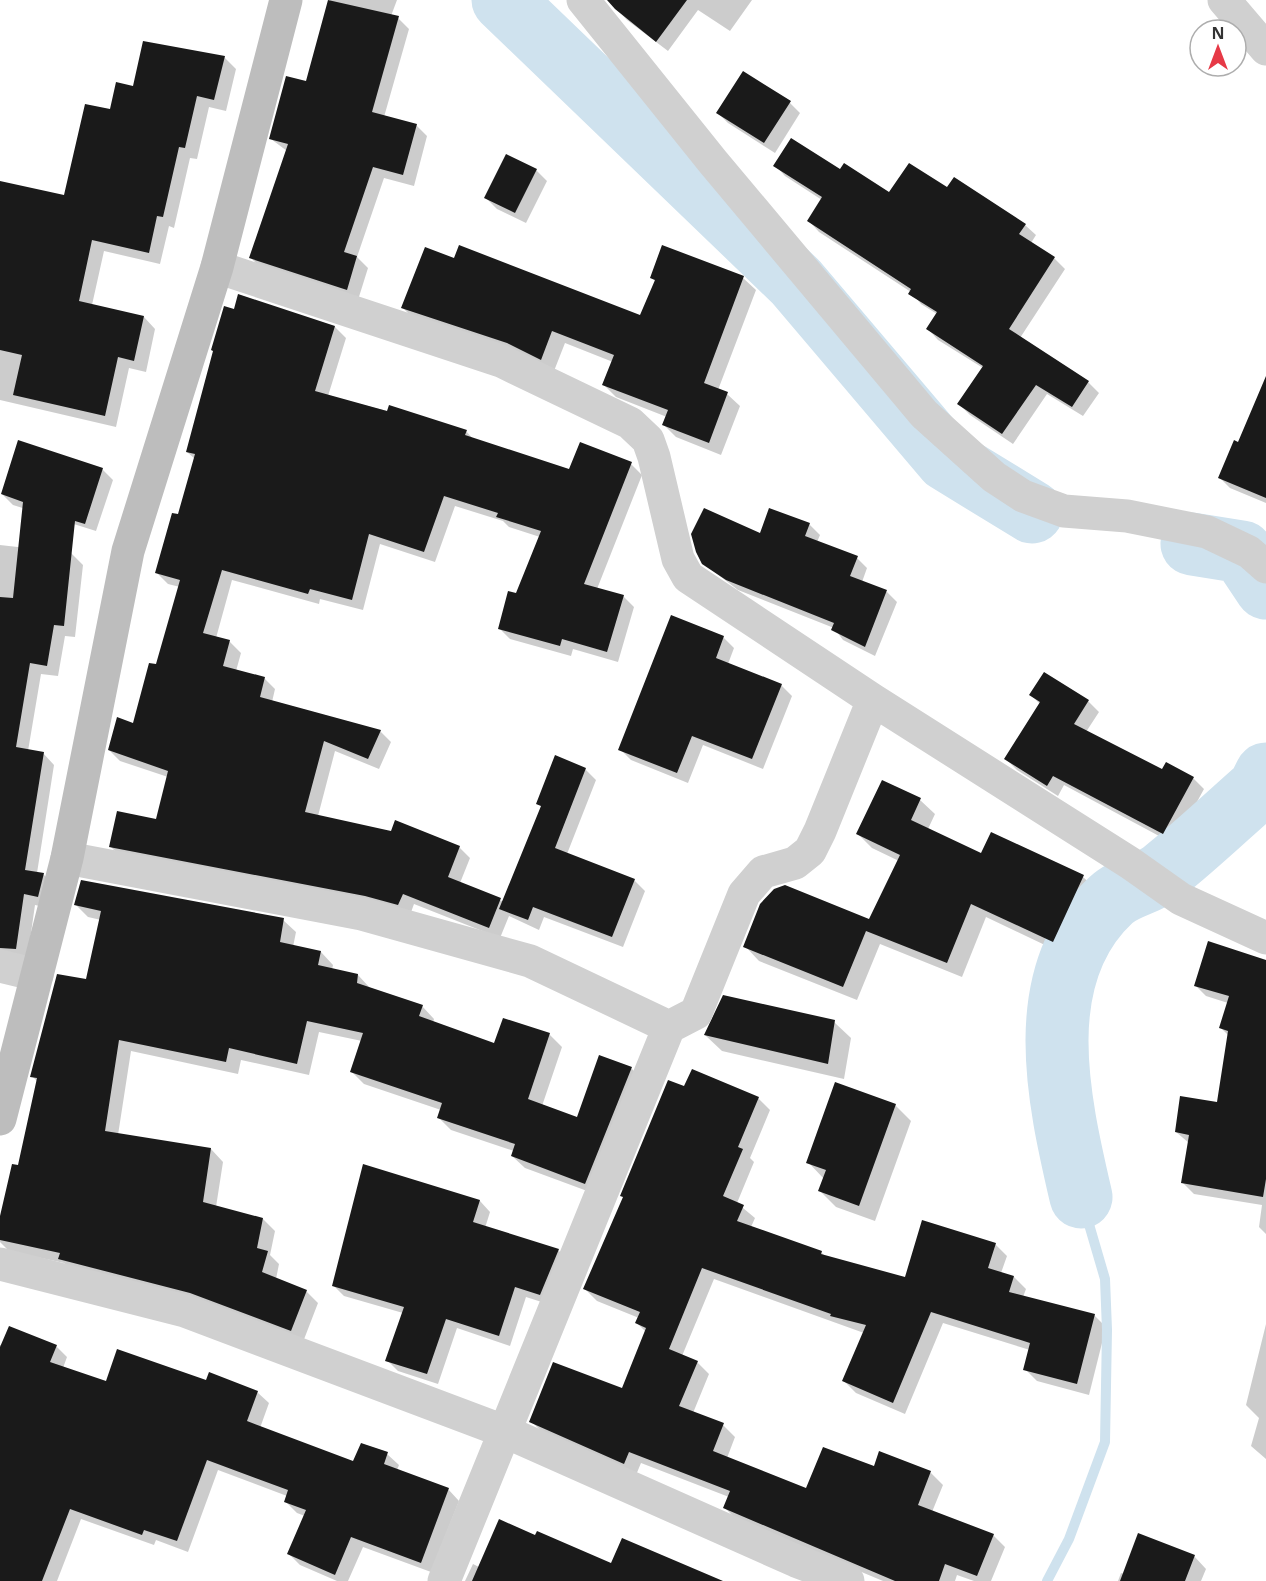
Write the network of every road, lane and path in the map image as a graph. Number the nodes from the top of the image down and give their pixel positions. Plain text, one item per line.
1 (286, 0) edge
2 (583, 0) edge
3 (1224, 0) edge
4 (1266, 49) edge
5 (216, 267) junction
6 (1266, 567) edge
7 (873, 700) junction
8 (67, 858) junction
9 (1259, 930) edge
10 (0, 966) edge
11 (37, 975) junction
12 (669, 1027) junction
13 (0, 1119) edge
14 (0, 1264) edge
15 (506, 1432) junction
16 (444, 1581) edge
17 (848, 1581) edge

1 - 5 street
2 - 6 street
3 - 4 street
5 - 7 street
5 - 8 street
7 - 9 street
7 - 12 street
8 - 11 street
8 - 12 street
10 - 11 street
11 - 13 street
12 - 15 street
14 - 15 street
15 - 16 street
15 - 17 street

